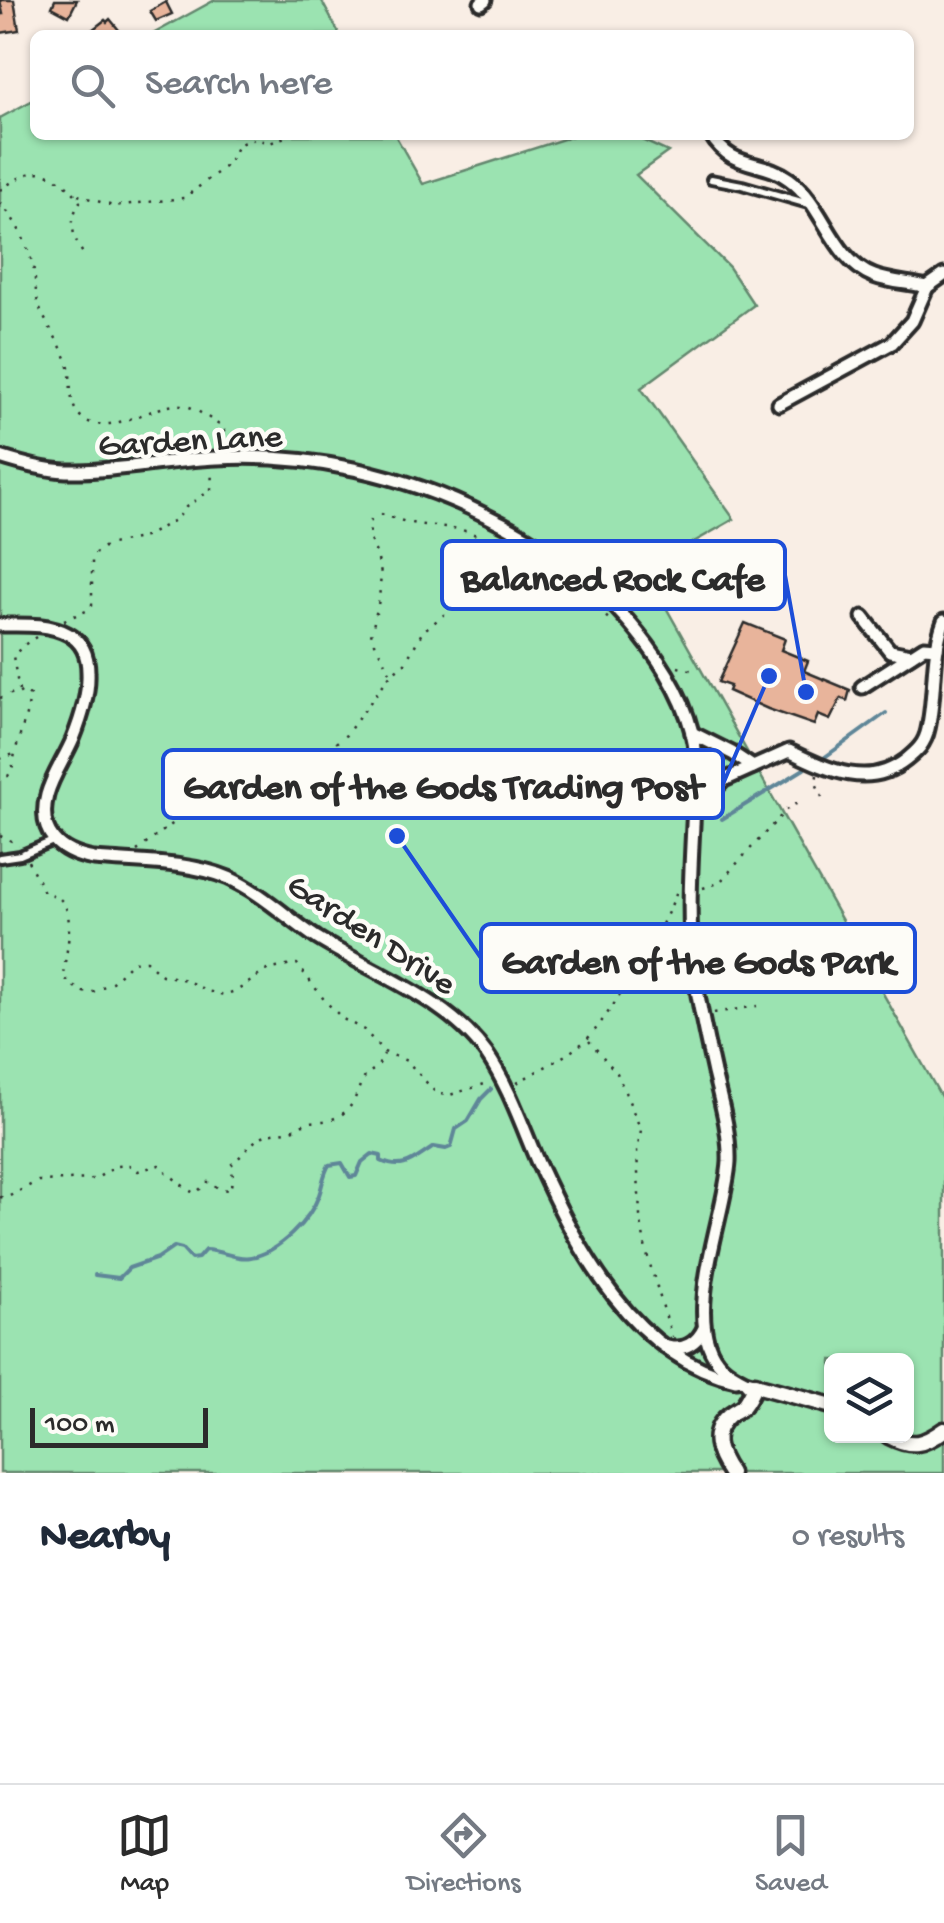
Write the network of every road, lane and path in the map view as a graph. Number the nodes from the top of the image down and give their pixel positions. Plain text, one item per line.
1 (252, 140) edge
2 (714, 140) edge
3 (711, 178) dead end
4 (0, 190) edge
5 (78, 195) junction
6 (0, 203) edge
7 (813, 206) junction
8 (84, 256) dead end
9 (944, 275) edge
10 (927, 287) junction
11 (779, 404) dead end
12 (0, 458) edge
13 (218, 458) junction
14 (382, 514) dead end
15 (371, 520) dead end
16 (548, 572) junction
17 (863, 617) dead end
18 (944, 621) edge
19 (613, 623) dead end
20 (0, 625) edge
21 (50, 628) junction
22 (937, 648) junction
23 (912, 655) junction
24 (670, 658) dead end
25 (698, 672) dead end
26 (391, 674) junction
27 (862, 687) dead end
28 (20, 691) junction
29 (0, 698) edge
30 (692, 733) junction
31 (15, 754) junction
32 (0, 759) edge
33 (818, 766) junction
34 (753, 767) junction
35 (0, 775) edge
36 (822, 797) dead end
37 (804, 807) dead end
38 (694, 810) junction
39 (0, 836) edge
40 (54, 840) junction
41 (23, 854) junction
42 (0, 858) edge
43 (134, 862) junction
44 (679, 874) dead end
45 (692, 891) junction
46 (757, 1006) dead end
47 (701, 1014) junction
48 (587, 1039) junction
49 (384, 1052) junction
50 (501, 1079) junction
51 (0, 1197) edge
52 (704, 1328) junction
53 (668, 1347) junction
54 (751, 1384) junction
55 (824, 1404) edge
56 (944, 1430) edge
57 (902, 1443) edge
58 (730, 1473) edge

1 - 5 path
2 - 7 street
3 - 7 lane
4 - 5 path
5 - 8 path
6 - 13 path
7 - 10 street
9 - 10 street
10 - 11 street
12 - 13 street, Garden Lane
13 - 21 path
13 - 30 street, Garden Lane
14 - 16 path
15 - 26 path
16 - 19 path
16 - 26 path
17 - 23 street
18 - 22 street
20 - 21 street
21 - 28 path
21 - 40 street
22 - 23 street
22 - 33 street
23 - 27 street
24 - 25 path
26 - 43 path
28 - 29 path
28 - 31 path
30 - 34 street
30 - 38 street, Garden Lane
31 - 32 path
31 - 35 path
33 - 34 street
33 - 36 path
34 - 38 street
37 - 45 path
38 - 45 street, Garden Lane
39 - 41 path
40 - 41 lane
40 - 43 street, Garden Drive
41 - 42 lane
41 - 49 path
43 - 50 street, Garden Drive
44 - 48 path
45 - 47 street, Garden Lane
46 - 47 path
47 - 52 street, Garden Lane
48 - 50 path
48 - 53 path
49 - 50 path
49 - 51 path
50 - 53 street, Garden Drive
52 - 53 street
52 - 54 street
53 - 54 street, Garden Drive
54 - 55 street, Garden Drive
54 - 58 street
56 - 57 street

